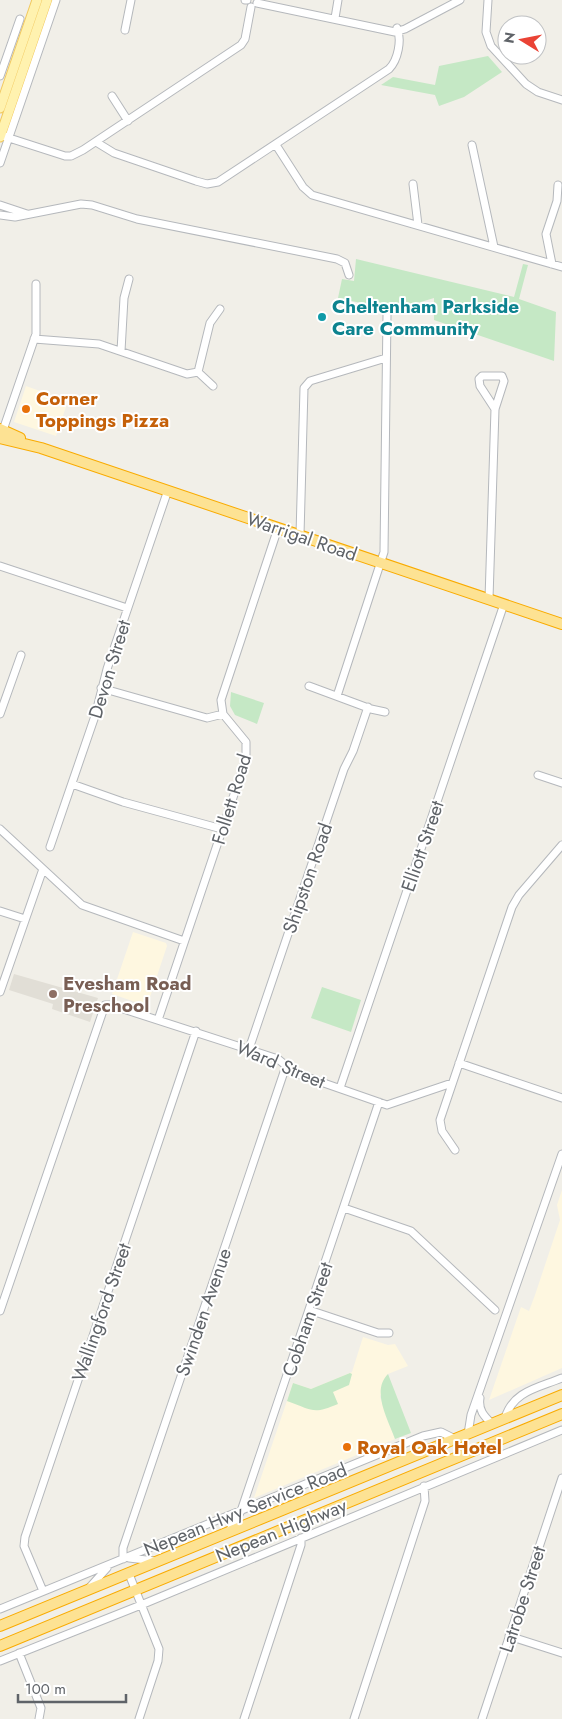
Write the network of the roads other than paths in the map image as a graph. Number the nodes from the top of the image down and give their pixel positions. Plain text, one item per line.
1 (36, 0) edge
2 (47, 0) edge
3 (56, 0) edge
4 (131, 0) edge
5 (338, 0) edge
6 (460, 0) edge
7 (488, 0) edge
8 (250, 2) edge
9 (334, 18) junction
10 (29, 24) junction
11 (125, 30) dead end
12 (397, 30) junction
13 (0, 76) edge
14 (7, 88) edge
15 (112, 96) dead end
16 (562, 100) edge
17 (0, 108) edge
18 (128, 121) junction
19 (2, 136) edge
20 (104, 137) junction
21 (96, 142) junction
22 (276, 145) junction
23 (472, 145) dead end
24 (109, 151) junction
25 (0, 164) edge
26 (413, 184) dead end
27 (558, 185) dead end
28 (0, 205) edge
29 (30, 214) junction
30 (0, 215) edge
31 (418, 226) junction
32 (494, 247) junction
33 (552, 264) junction
34 (562, 267) edge
35 (349, 275) dead end
36 (129, 279) dead end
37 (36, 284) dead end
38 (220, 309) dead end
39 (387, 315) dead end
40 (34, 338) junction
41 (121, 351) junction
42 (386, 358) junction
43 (198, 372) junction
44 (213, 386) dead end
45 (495, 409) junction
46 (1, 433) edge
47 (168, 490) junction
48 (278, 528) junction
49 (300, 535) junction
50 (381, 562) junction
51 (0, 566) edge
52 (489, 598) junction
53 (504, 604) junction
54 (128, 608) junction
55 (562, 624) edge
56 (21, 654) dead end
57 (309, 686) dead end
58 (101, 688) junction
59 (337, 696) junction
60 (368, 707) junction
61 (385, 712) dead end
62 (0, 714) edge
63 (223, 714) junction
64 (538, 775) dead end
65 (562, 783) edge
66 (72, 784) junction
67 (0, 829) edge
68 (222, 829) junction
69 (562, 845) edge
70 (50, 847) dead end
71 (43, 869) junction
72 (0, 911) edge
73 (26, 919) junction
74 (184, 941) junction
75 (0, 992) edge
76 (158, 1020) junction
77 (196, 1031) junction
78 (249, 1049) junction
79 (459, 1063) junction
80 (286, 1066) junction
81 (452, 1083) junction
82 (340, 1088) junction
83 (562, 1098) edge
84 (379, 1102) junction
85 (455, 1150) dead end
86 (562, 1154) edge
87 (344, 1208) junction
88 (309, 1310) junction
89 (495, 1310) dead end
90 (0, 1311) edge
91 (389, 1333) dead end
92 (562, 1378) edge
93 (481, 1392) junction
94 (562, 1395) edge
95 (562, 1414) edge
96 (506, 1418) junction
97 (540, 1423) junction
98 (492, 1424) junction
99 (561, 1430) edge
100 (468, 1434) junction
101 (452, 1437) junction
102 (437, 1447) junction
103 (444, 1463) junction
104 (562, 1478) edge
105 (424, 1486) junction
106 (241, 1511) junction
107 (228, 1533) junction
108 (301, 1538) junction
109 (124, 1558) junction
110 (160, 1561) junction
111 (110, 1564) junction
112 (129, 1574) junction
113 (136, 1590) junction
114 (43, 1592) junction
115 (86, 1592) junction
116 (141, 1605) junction
117 (0, 1609) edge
118 (0, 1626) edge
119 (509, 1636) junction
120 (0, 1646) edge
121 (19, 1653) junction
122 (562, 1653) edge
123 (0, 1661) edge
124 (39, 1719) edge
125 (139, 1719) edge
126 (244, 1719) edge
127 (354, 1719) edge
128 (482, 1719) edge

1 - 10 main road
2 - 14 main road
3 - 19 street
4 - 11 street
5 - 9 street
6 - 12 street
7 - 16 street
8 - 9 street
8 - 18 street
9 - 12 street
10 - 13 street
10 - 14 main road
12 - 22 street
14 - 17 main road
14 - 19 main road
15 - 18 street
18 - 20 street
19 - 21 street
19 - 25 street
20 - 21 street
20 - 24 street
21 - 24 street
22 - 24 street
22 - 31 street
23 - 32 street
26 - 31 street
27 - 33 street
28 - 29 street
29 - 30 street
29 - 35 street
31 - 32 street
32 - 33 street
33 - 34 street
36 - 41 street
37 - 40 street
38 - 43 street
39 - 42 street
40 - 41 street
40 - 46 street
41 - 43 street
42 - 49 street
42 - 50 street
43 - 44 street
45 - 45 street
45 - 52 street
46 - 47 highway, Warrigal Road
47 - 48 highway, Warrigal Road
47 - 54 street, Devon Street
48 - 49 highway, Warrigal Road
48 - 63 street
49 - 50 highway, Warrigal Road
50 - 52 highway, Warrigal Road
50 - 59 street
51 - 54 street
52 - 53 highway, Warrigal Road
53 - 55 highway, Warrigal Road
53 - 82 street, Elliott Street
54 - 58 street, Devon Street
56 - 62 street
57 - 59 street
58 - 63 street
58 - 66 street, Devon Street
59 - 60 street
60 - 61 street
60 - 78 street, Shipston Road
63 - 68 street, Follett Road
64 - 65 street
66 - 68 street
66 - 70 street, Devon Street
67 - 71 street
68 - 74 street, Follett Road
69 - 79 street
71 - 73 street
71 - 74 street
72 - 73 street
73 - 75 street
74 - 76 street, Follett Road
76 - 77 street, Ward Street
76 - 90 street, Ward Street
77 - 78 street, Ward Street
77 - 114 street, Wallingford Street
78 - 80 street, Ward Street
79 - 81 street
79 - 83 street
80 - 82 street, Ward Street
80 - 109 street, Swinden Avenue
81 - 84 street, Ward Street
81 - 85 street
82 - 84 street, Ward Street
84 - 87 street, Cobham Street
86 - 93 street
87 - 88 street, Cobham Street
87 - 89 street
88 - 91 street
88 - 106 street, Cobham Street
92 - 96 street
93 - 98 street
93 - 100 street
94 - 96 highway, Nepean Highway
95 - 97 highway, Nepean Highway
96 - 98 highway, Nepean Highway
97 - 99 street
97 - 103 highway, Nepean Highway
98 - 100 highway, Nepean Highway
99 - 105 street
100 - 101 highway, Nepean Highway
101 - 102 highway, Nepean Highway
101 - 106 street, Nepean Hwy Service Road
102 - 103 highway
102 - 107 highway, Nepean Highway
103 - 113 highway, Nepean Highway
104 - 119 street, Latrobe Street
105 - 108 street
105 - 127 street
106 - 107 street, Cobham Street
106 - 109 street, Nepean Hwy Service Road
107 - 110 highway, Nepean Highway
108 - 116 street
108 - 126 street
109 - 110 street, Nepean Hwy Service Road
109 - 111 street, Nepean Hwy Service Road
110 - 112 highway, Nepean Highway
111 - 114 street, Nepean Hwy Service Road
111 - 115 street, Nepean Hwy Service Road
112 - 113 street
112 - 115 highway, Nepean Highway
113 - 116 street
113 - 120 highway, Nepean Highway
114 - 117 street, Nepean Hwy Service Road
115 - 118 highway, Nepean Highway
116 - 121 street
116 - 125 street
119 - 122 street
119 - 128 street, Latrobe Street
121 - 123 street
121 - 124 street

